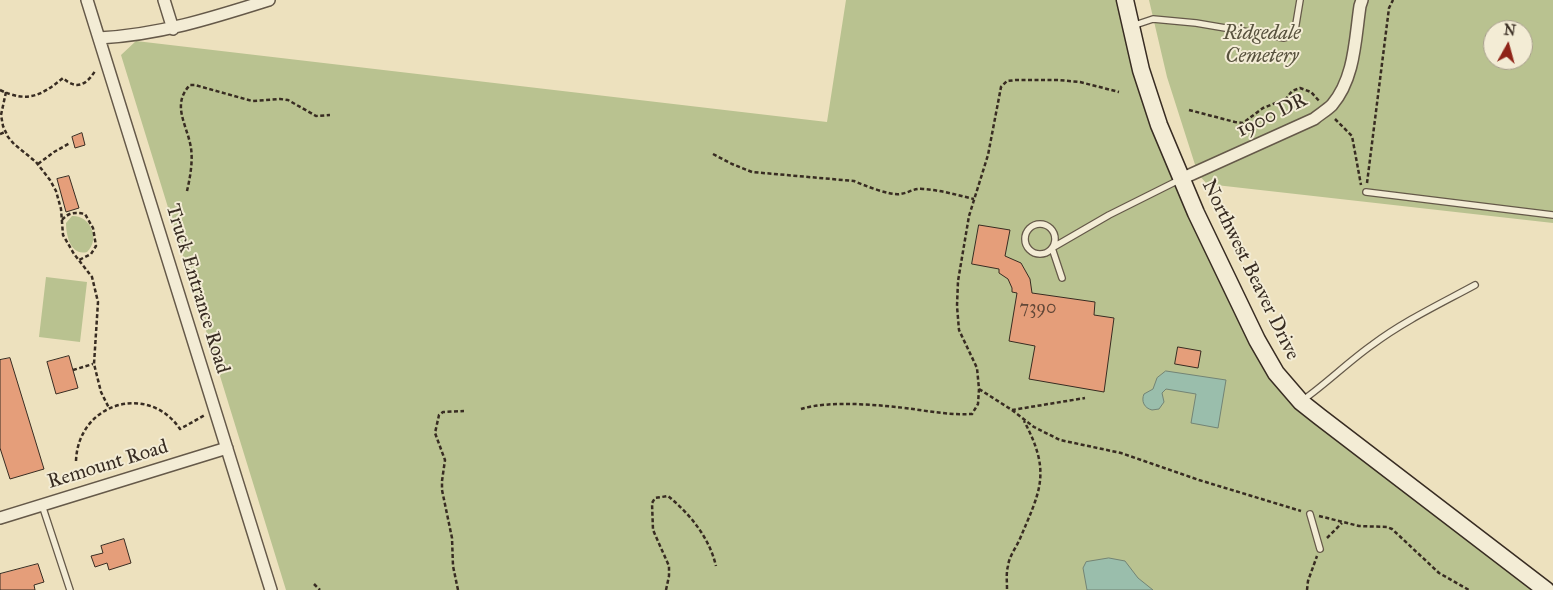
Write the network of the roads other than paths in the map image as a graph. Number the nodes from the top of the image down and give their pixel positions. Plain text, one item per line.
1 (87, 0) edge
2 (164, 0) edge
3 (270, 0) edge
4 (1125, 0) edge
5 (1300, 0) edge
6 (1362, 0) edge
7 (1132, 26) junction
8 (172, 29) junction
9 (99, 38) junction
10 (1181, 179) junction
11 (1366, 192) road end
12 (1553, 215) edge
13 (1052, 248) junction
14 (1062, 278) dead end
15 (1476, 285) dead end
16 (1301, 402) junction
17 (227, 448) junction
18 (42, 505) junction
19 (1310, 514) road end
20 (0, 518) edge
21 (1320, 549) dead end
22 (70, 590) edge
23 (271, 590) edge
24 (1546, 590) edge

1 - 9 street, Truck Entrance Road
2 - 8 street
3 - 8 street
4 - 7 main road, Northwest Beaver Drive
5 - 7 lane
6 - 10 street, 1900 DR
7 - 10 main road, Northwest Beaver Drive
8 - 9 street
9 - 17 street, Truck Entrance Road
10 - 13 lane
10 - 16 main road, Northwest Beaver Drive
11 - 12 lane
13 - 13 lane
13 - 14 lane
15 - 16 lane
16 - 24 main road, Northwest Beaver Drive
17 - 18 street, Remount Road
17 - 23 street, Truck Entrance Road
18 - 20 street, Remount Road
18 - 22 lane
19 - 21 lane

